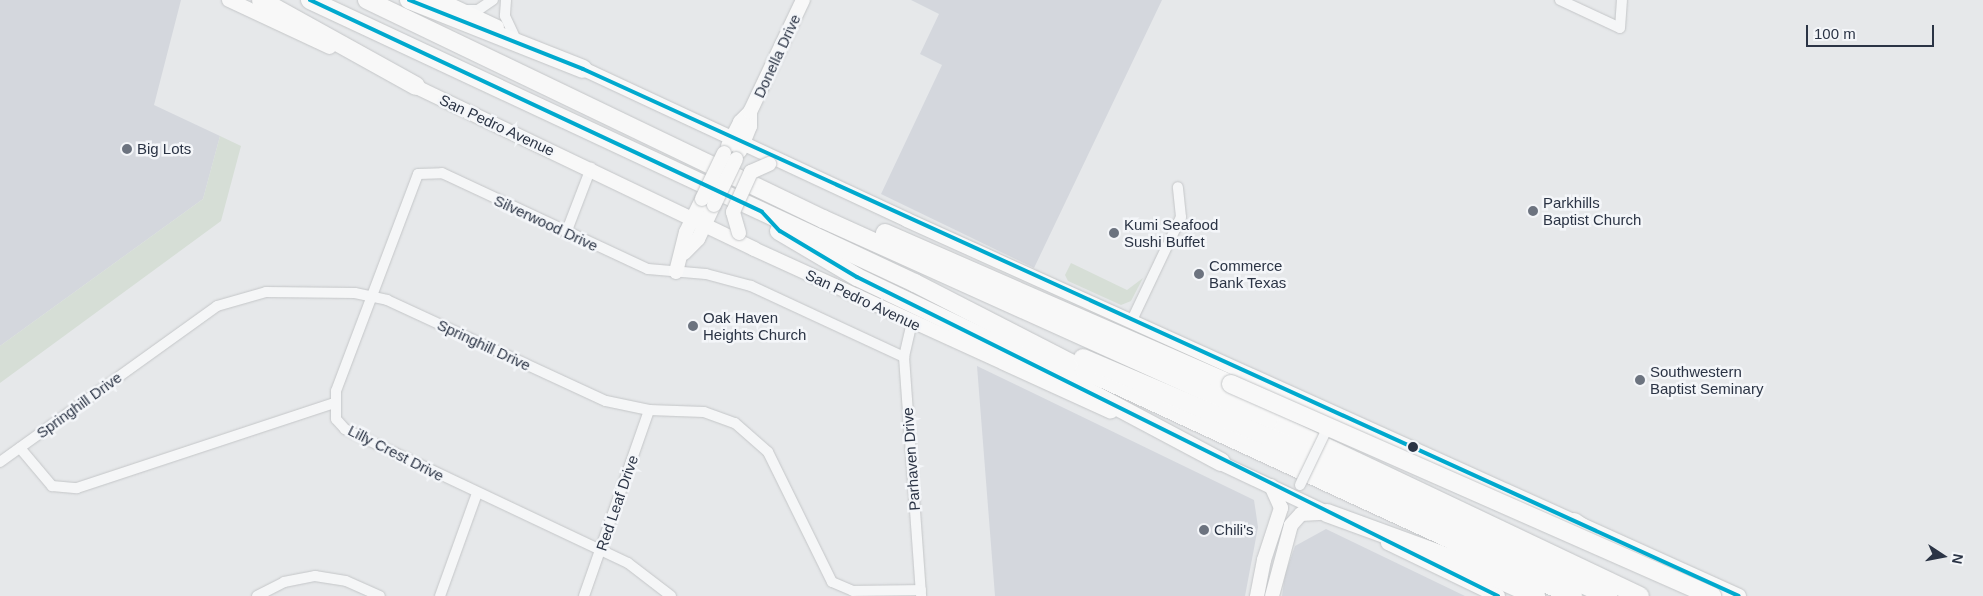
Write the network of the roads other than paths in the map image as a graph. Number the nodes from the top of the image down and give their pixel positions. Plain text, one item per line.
1 (229, 0) edge
2 (261, 0) edge
3 (310, 0) edge
4 (367, 0) edge
5 (409, 0) edge
6 (440, 0) edge
7 (493, 0) edge
8 (506, 0) edge
9 (803, 0) edge
10 (1560, 0) edge
11 (1622, 0) edge
12 (461, 10) junction
13 (514, 35) junction
14 (583, 69) junction
15 (416, 86) junction
16 (738, 141) junction
17 (668, 142) junction
18 (591, 168) junction
19 (796, 168) junction
20 (1178, 187) dead end
21 (762, 212) junction
22 (699, 222) junction
23 (566, 233) junction
24 (754, 249) junction
25 (676, 272) junction
26 (370, 296) junction
27 (1132, 320) junction
28 (912, 322) junction
29 (904, 357) junction
30 (334, 403) junction
31 (649, 410) junction
32 (1326, 431) dead end
33 (20, 448) junction
34 (0, 462) edge
35 (1221, 462) junction
36 (1271, 486) junction
37 (1297, 491) junction
38 (477, 493) junction
39 (1327, 513) junction
40 (1574, 522) junction
41 (600, 549) junction
42 (1576, 589) edge
43 (921, 593) edge
44 (257, 596) edge
45 (380, 596) edge
46 (440, 596) edge
47 (584, 596) edge
48 (671, 596) edge
49 (1257, 596) edge
50 (1272, 596) edge
51 (1498, 596) edge
52 (1536, 596) edge
53 (1608, 596) edge
54 (1640, 596) edge
55 (1702, 596) edge
56 (1712, 596) edge
57 (1739, 596) edge

1 - 15 main road, San Pedro Avenue
2 - 15 highway
3 - 21 highway
4 - 17 highway
5 - 14 highway
6 - 12 main road
7 - 12 street
8 - 13 street
9 - 16 main road, Donella Drive
10 - 11 street
12 - 13 main road
13 - 14 main road
14 - 16 main road
15 - 18 main road, San Pedro Avenue
16 - 19 main road
16 - 22 main road, Donella Drive, bridge
17 - 54 highway
17 - 56 highway, bridge
18 - 22 main road, San Pedro Avenue
18 - 23 street
19 - 24 main road, bridge
19 - 27 main road
20 - 27 street
21 - 35 highway
21 - 42 highway
22 - 24 main road, San Pedro Avenue
22 - 25 main road, Donella Drive
23 - 25 street, Silverwood Drive
23 - 26 street, Silverwood Drive
24 - 28 main road, San Pedro Avenue
25 - 29 street, Silverwood Drive
26 - 30 street, Silverwood Drive
26 - 31 street, Springhill Drive
26 - 33 street, Springhill Drive
27 - 40 main road
28 - 29 street, Parhaven Drive
28 - 35 main road, San Pedro Avenue
29 - 43 street, Parhaven Drive
30 - 33 street
30 - 38 street, Lilly Crest Drive
31 - 41 street, Red Leaf Drive
31 - 43 street, Springhill Drive
32 - 37 street, bridge
33 - 34 street, Springhill Drive
35 - 36 main road, San Pedro Avenue
36 - 37 main road, San Pedro Avenue
36 - 49 main road
37 - 39 main road, San Pedro Avenue
38 - 41 street, Lilly Crest Drive
38 - 46 street
39 - 50 main road
39 - 51 main road, San Pedro Avenue
39 - 52 highway
40 - 55 highway
40 - 57 main road
41 - 47 street, Red Leaf Drive
41 - 48 street, Lilly Crest Drive
42 - 53 highway
44 - 45 street

